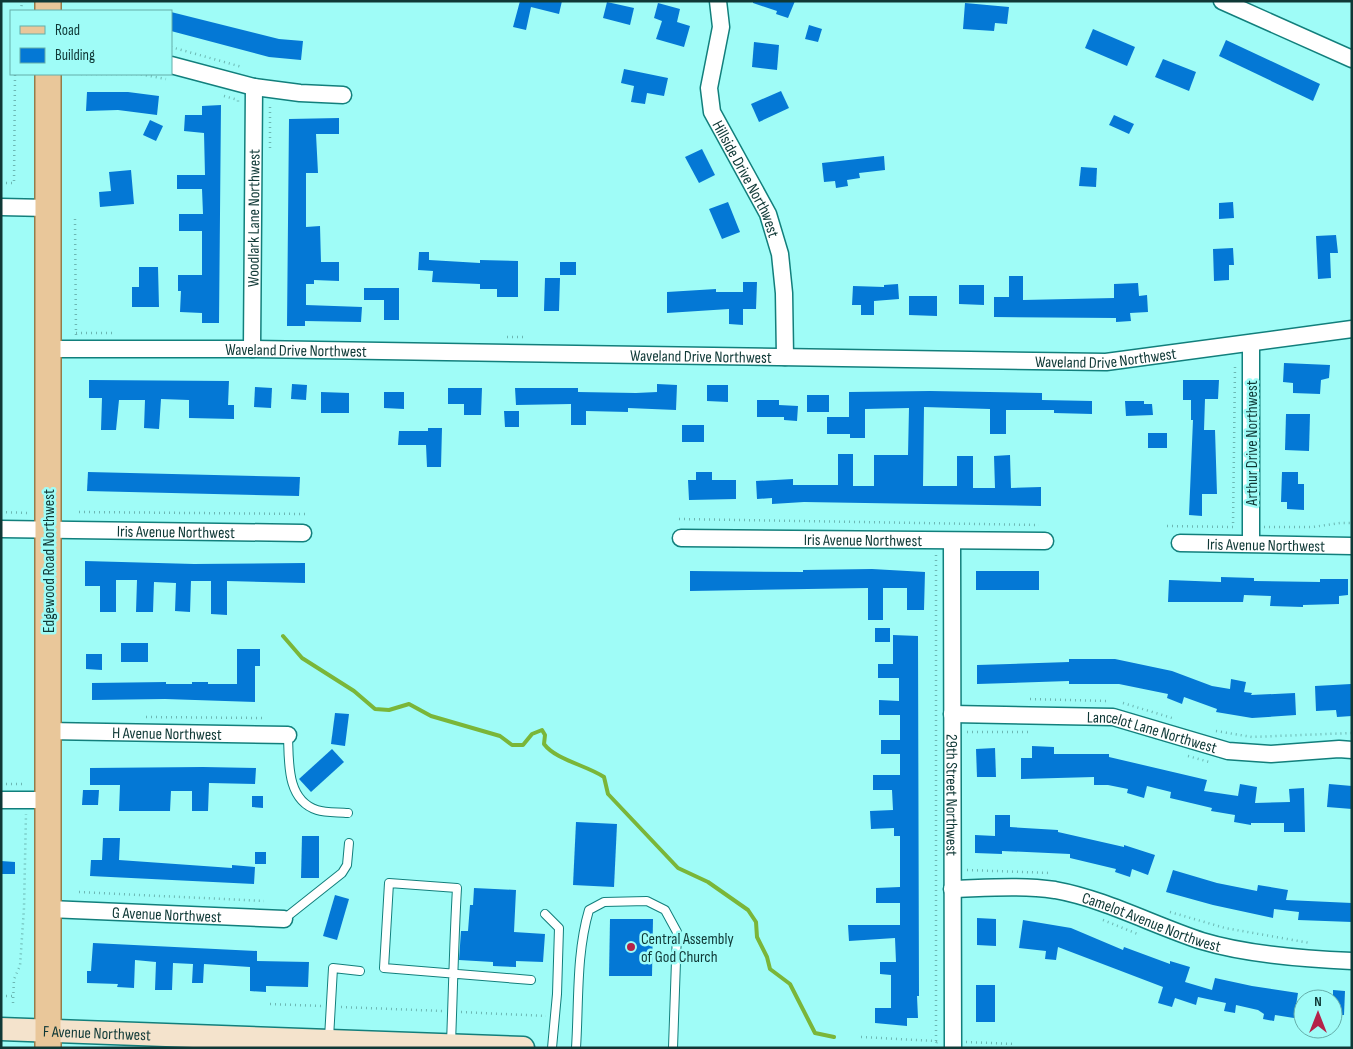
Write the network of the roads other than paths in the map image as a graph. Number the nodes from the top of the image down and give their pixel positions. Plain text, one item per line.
1 (718, 1) edge
2 (1222, 1) edge
3 (1352, 59) edge
4 (172, 65) edge
5 (48, 75) edge
6 (254, 87) junction
7 (343, 95) dead end
8 (1, 207) edge
9 (48, 208) junction
10 (1352, 328) edge
11 (1252, 343) junction
12 (47, 349) junction
13 (252, 349) junction
14 (785, 357) junction
15 (1, 528) edge
16 (48, 531) junction
17 (303, 533) dead end
18 (682, 538) dead end
19 (952, 541) junction
20 (1045, 541) dead end
21 (1180, 543) dead end
22 (1251, 543) junction
23 (1352, 546) edge
24 (952, 714) junction
25 (47, 731) junction
26 (288, 735) joint
27 (1352, 750) edge
28 (1, 800) edge
29 (48, 800) junction
30 (348, 813) dead end
31 (349, 844) dead end
32 (952, 889) junction
33 (49, 909) junction
34 (545, 914) dead end
35 (284, 919) joint
36 (1352, 961) edge
37 (360, 971) dead end
38 (453, 973) junction
39 (531, 980) dead end
40 (1, 1029) edge
41 (48, 1039) edge
42 (328, 1040) junction
43 (244, 1042) edge
44 (450, 1045) junction
45 (956, 1045) edge
46 (523, 1048) edge
47 (552, 1048) edge
48 (576, 1048) edge
49 (673, 1048) edge

1 - 14 street, Hillside Drive Northwest
2 - 3 street
4 - 6 street
5 - 9 main road, Edgewood Road Northwest
6 - 7 street
6 - 13 street, Woodlark Lane Northwest
8 - 9 street
9 - 12 main road, Edgewood Road Northwest
10 - 11 street, Waveland Drive Northwest
11 - 14 street, Waveland Drive Northwest
11 - 22 street, Arthur Drive Northwest
12 - 13 street, Waveland Drive Northwest
12 - 16 main road, Edgewood Road Northwest
13 - 14 street, Waveland Drive Northwest
15 - 16 street, Iris Avenue Northwest
16 - 17 street, Iris Avenue Northwest
16 - 25 main road, Edgewood Road Northwest
18 - 19 street, Iris Avenue Northwest
19 - 20 street, Iris Avenue Northwest
19 - 24 street, 29th Street Northwest
21 - 22 street, Iris Avenue Northwest
22 - 23 street, Iris Avenue Northwest
24 - 27 street, Lancelot Lane Northwest
24 - 32 street, 29th Street Northwest
25 - 26 street, H Avenue Northwest
25 - 29 main road, Edgewood Road Northwest
26 - 30 lane
28 - 29 street
29 - 33 main road, Edgewood Road Northwest
31 - 35 lane
32 - 36 street, Camelot Avenue Northwest
32 - 45 street, 29th Street Northwest
33 - 35 street, G Avenue Northwest
33 - 41 main road, Edgewood Road Northwest
34 - 47 lane
37 - 42 lane
38 - 38 lane
38 - 39 lane
38 - 44 lane
40 - 41 main road, F Avenue Northwest
41 - 43 main road, F Avenue Northwest
42 - 43 main road, F Avenue Northwest
42 - 44 main road, F Avenue Northwest
44 - 46 main road, F Avenue Northwest
48 - 49 lane

